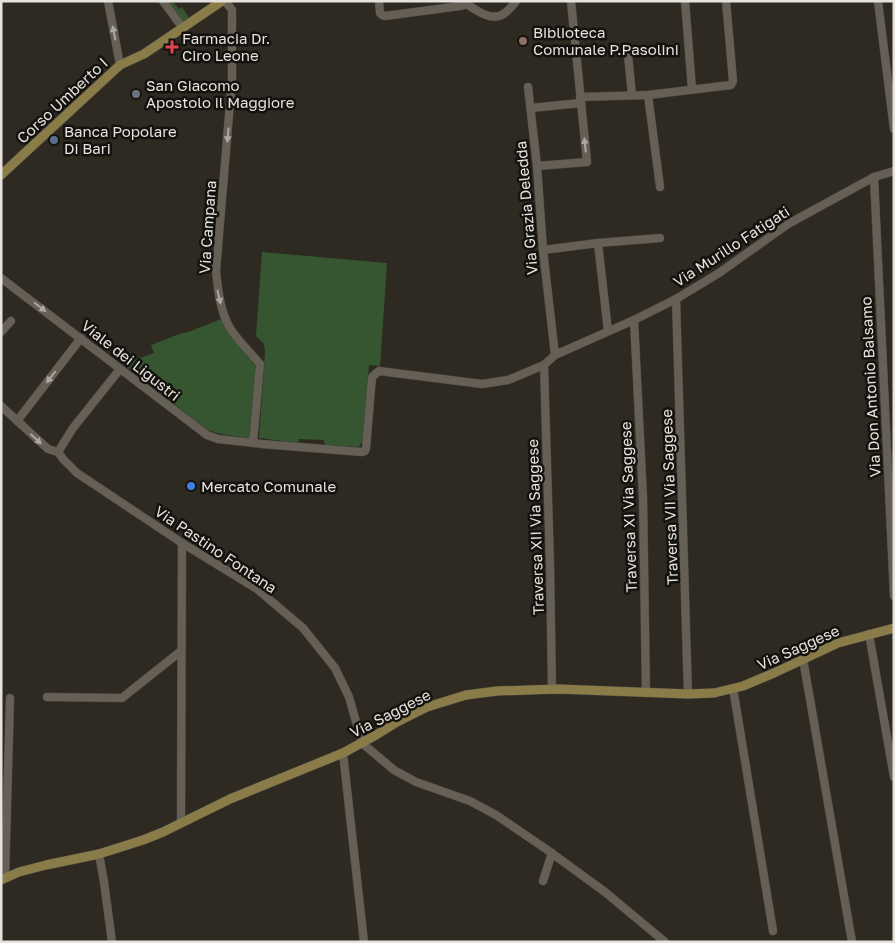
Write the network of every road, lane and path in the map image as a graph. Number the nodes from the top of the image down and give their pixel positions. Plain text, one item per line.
1 (108, 1) edge
2 (164, 1) edge
3 (224, 1) edge
4 (379, 1) edge
5 (516, 1) edge
6 (571, 1) edge
7 (685, 1) edge
8 (726, 1) edge
9 (878, 1) edge
10 (466, 2) edge
11 (182, 27) junction
12 (628, 55) dead end
13 (120, 65) junction
14 (528, 87) dead end
15 (692, 89) junction
16 (648, 94) junction
17 (632, 95) junction
18 (580, 100) junction
19 (531, 108) junction
20 (894, 129) edge
21 (537, 166) junction
22 (894, 171) edge
23 (1, 175) edge
24 (874, 177) junction
25 (660, 187) dead end
26 (660, 238) dead end
27 (598, 243) junction
28 (543, 250) junction
29 (1, 278) edge
30 (676, 299) junction
31 (634, 320) junction
32 (12, 322) dead end
33 (608, 331) junction
34 (1, 332) edge
35 (81, 338) junction
36 (555, 355) junction
37 (544, 365) junction
38 (120, 369) junction
39 (1, 406) edge
40 (17, 422) junction
41 (253, 443) junction
42 (58, 452) junction
43 (182, 542) junction
44 (894, 596) edge
45 (894, 628) edge
46 (869, 634) junction
47 (181, 651) junction
48 (803, 659) junction
49 (733, 688) junction
50 (552, 689) junction
51 (646, 693) junction
52 (688, 694) junction
53 (47, 697) dead end
54 (10, 698) dead end
55 (5, 730) edge
56 (362, 743) junction
57 (343, 753) junction
58 (894, 777) edge
59 (181, 822) junction
60 (552, 853) junction
61 (99, 854) junction
62 (3, 879) edge
63 (543, 881) dead end
64 (773, 931) dead end
65 (112, 942) edge
66 (364, 942) edge
67 (665, 942) edge
68 (852, 942) edge

13 -> 1 street
2 - 11 street
3 - 11 main road, Corso Umberto I
3 -> 41 street, Via Campana
4 - 10 street
5 - 10 street
6 - 18 street
7 - 15 street
8 - 15 street
9 - 20 street
11 - 13 main road, Corso Umberto I
12 - 17 street
13 - 23 main road, Corso Umberto I
14 - 19 street, Via Grazia Deledda
15 - 16 street
16 - 17 street
16 - 25 street
17 - 18 street
18 - 19 street
21 -> 18 street
19 - 21 street, Via Grazia Deledda
21 - 28 street, Via Grazia Deledda
22 - 24 street, Via Murillo Fatigati
24 - 30 street, Via Murillo Fatigati
24 - 44 street, Via Don Antonio Balsamo
26 - 27 street
27 - 28 street
27 - 33 street
28 - 36 street, Via Grazia Deledda
29 -> 35 street, Viale dei Ligustri
30 - 31 street, Via Murillo Fatigati
30 - 52 street, Traversa VII Via Saggese
31 - 33 street, Via Murillo Fatigati
31 - 51 street, Traversa XI Via Saggese
32 - 34 street
33 - 36 street, Via Murillo Fatigati
35 - 38 street, Viale dei Ligustri
35 -> 40 street
36 - 37 street, Via Murillo Fatigati
37 - 41 street, Viale dei Ligustri
37 - 50 street, Traversa XII Via Saggese
38 - 41 street, Viale dei Ligustri
38 - 42 street
39 - 40 street, Via Pastino Fontana
40 -> 42 street, Via Pastino Fontana
42 - 43 street, Via Pastino Fontana
43 - 47 street
43 - 56 street, Via Pastino Fontana
45 - 46 main road, Via Saggese
46 - 48 main road, Via Saggese
46 - 58 street
47 - 53 street
47 - 59 street
48 - 49 main road, Via Saggese
48 - 68 street
49 - 52 main road, Via Saggese
49 - 64 street
50 - 51 main road, Via Saggese
50 - 56 main road, Via Saggese
51 - 52 main road, Via Saggese
54 - 55 street
55 - 62 street
56 - 57 main road, Via Saggese
56 - 60 street
57 - 59 main road, Via Saggese
57 - 66 street
59 - 61 main road, Via Saggese
60 - 63 street
60 - 67 street
61 - 62 main road, Via Saggese
61 - 65 street

